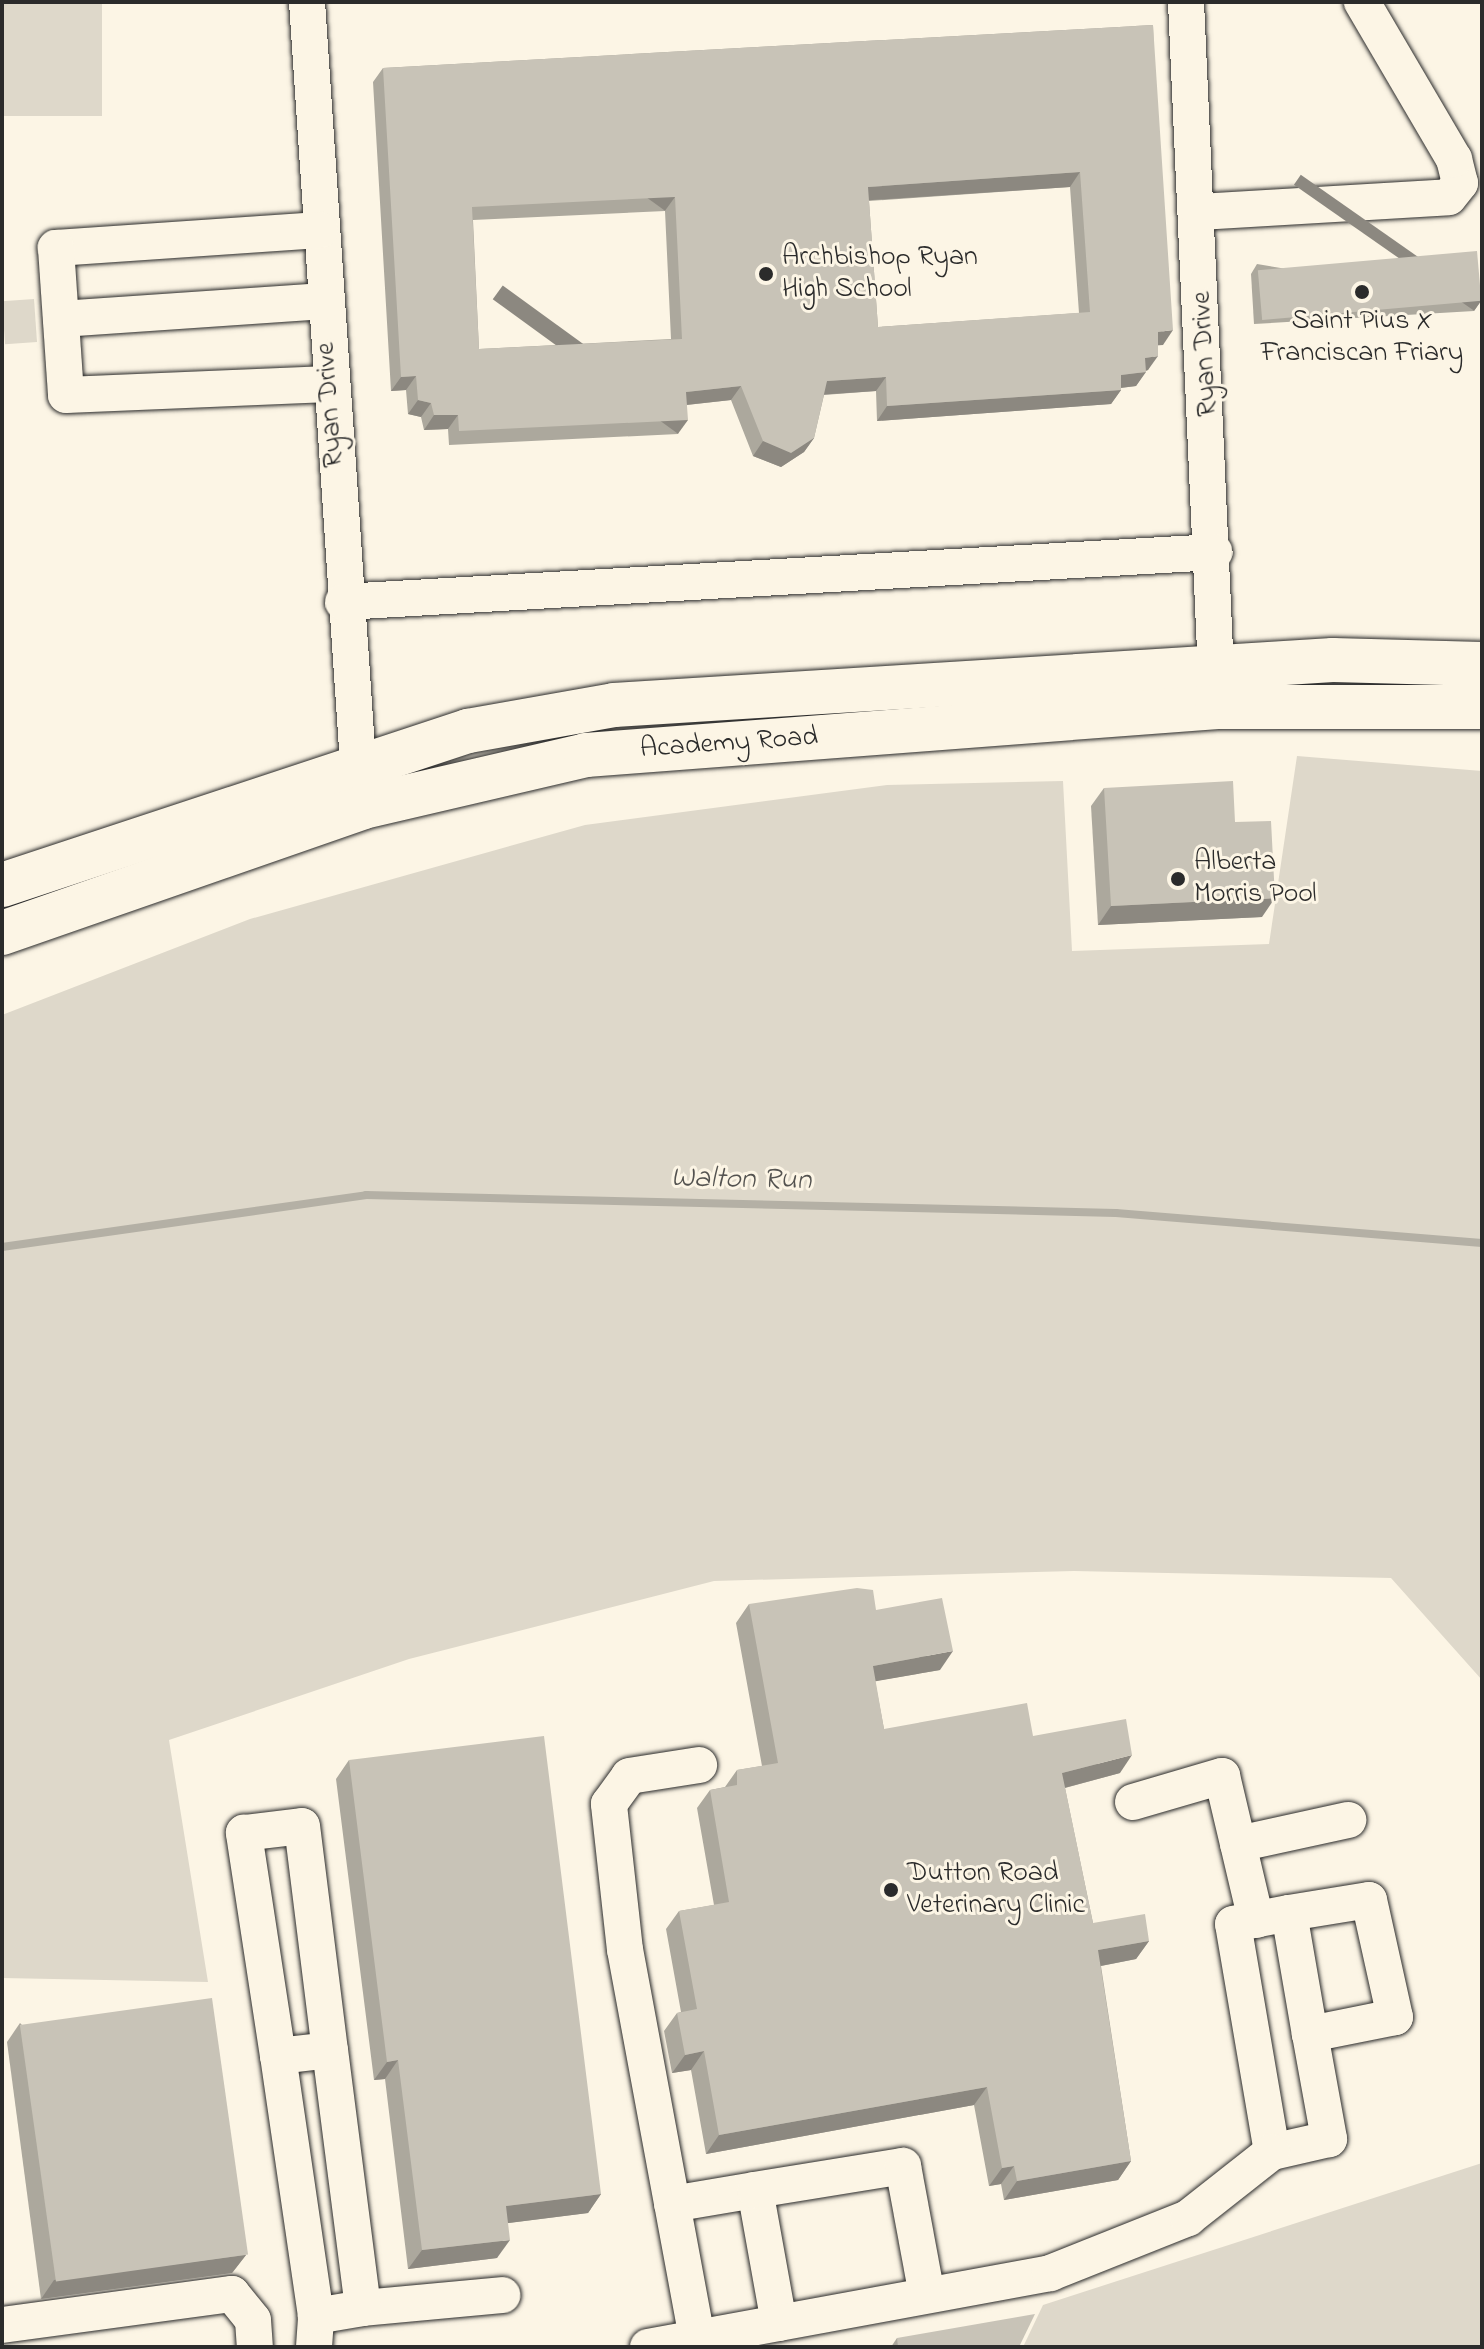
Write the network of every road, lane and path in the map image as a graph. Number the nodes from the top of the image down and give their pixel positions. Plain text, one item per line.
1 (307, 2) edge
2 (1186, 2) edge
3 (1362, 2) edge
4 (1199, 212) junction
5 (320, 230) junction
6 (324, 301) junction
7 (61, 319) junction
8 (329, 384) junction
9 (1215, 552) junction
10 (343, 602) junction
11 (1482, 664) edge
12 (1217, 686) junction
13 (1482, 707) edge
14 (353, 765) junction
15 (363, 807) junction
16 (2, 885) edge
17 (2, 933) edge
18 (699, 1765) dead end
19 (1133, 1802) dead end
20 (1348, 1820) dead end
21 (1238, 1844) junction
22 (1272, 1916) junction
23 (1310, 2034) junction
24 (330, 2050) junction
25 (278, 2056) junction
26 (1272, 2152) junction
27 (755, 2190) junction
28 (672, 2204) junction
29 (502, 2295) dead end
30 (927, 2295) junction
31 (363, 2308) junction
32 (779, 2323) junction
33 (2, 2325) edge
34 (315, 2332) edge
35 (697, 2338) junction
36 (255, 2347) edge
37 (648, 2347) edge

1 - 5 lane, Ryan Drive
2 - 4 lane, Ryan Drive
3 - 4 lane
4 - 9 lane, Ryan Drive
5 - 6 lane, Ryan Drive
5 - 7 lane
6 - 7 lane
6 - 8 lane, Ryan Drive
7 - 8 lane
8 - 10 lane, Ryan Drive
9 - 10 lane
9 - 12 lane, Ryan Drive
10 - 14 lane, Ryan Drive
11 - 12 main road, Academy Road
12 - 13 main road, Academy Road
12 - 14 main road, Academy Road
12 - 15 main road, Academy Road
14 - 15 lane, Ryan Drive
14 - 16 main road, Academy Road
15 - 17 main road, Academy Road
18 - 28 lane
19 - 21 lane
20 - 21 lane
21 - 22 lane
22 - 23 lane
22 - 23 lane
22 - 26 lane
23 - 26 lane
24 - 25 lane
24 - 25 lane
24 - 31 lane
25 - 34 lane
26 - 30 lane
27 - 28 lane
27 - 30 lane
27 - 32 lane
28 - 35 lane
29 - 31 lane
30 - 32 lane
31 - 34 lane
32 - 35 lane
33 - 36 lane
35 - 37 lane

